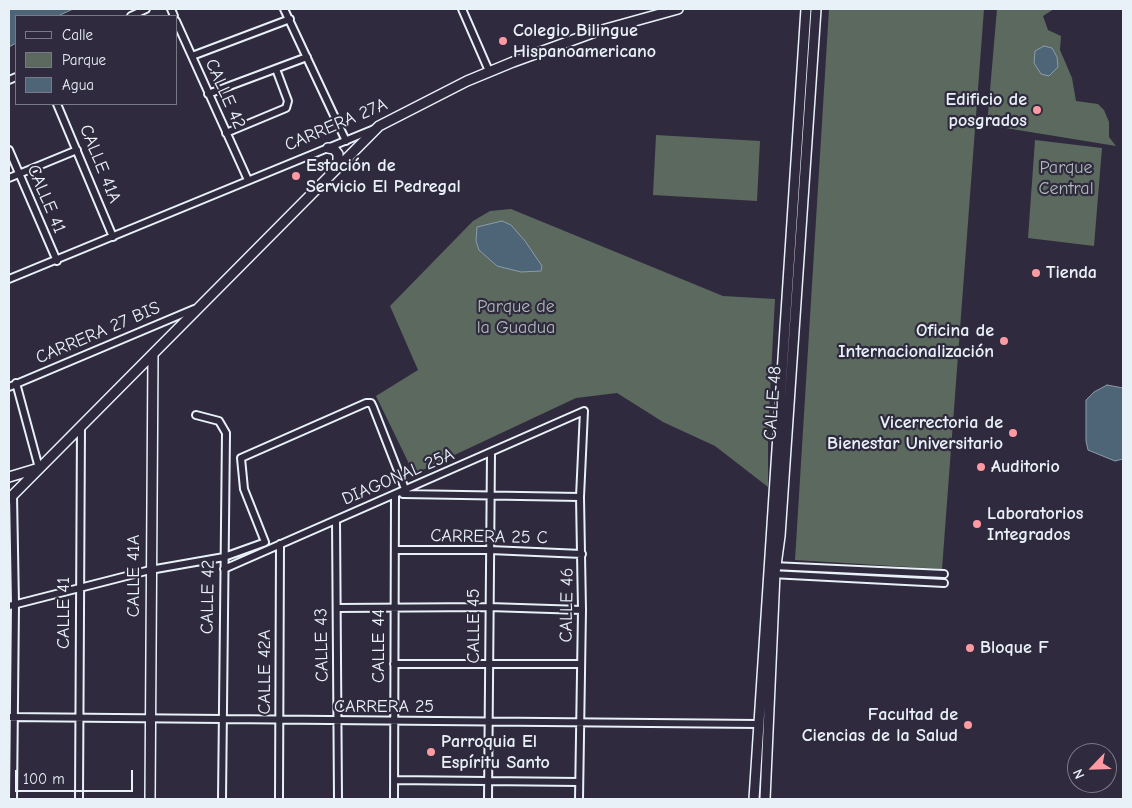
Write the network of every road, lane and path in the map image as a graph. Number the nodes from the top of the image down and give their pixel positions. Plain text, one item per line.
1 (146, 9) edge
2 (284, 9) edge
3 (462, 9) edge
4 (678, 9) edge
5 (806, 9) edge
6 (816, 9) edge
7 (664, 11) edge
8 (133, 15) edge
9 (290, 19) junction
10 (178, 25) edge
11 (192, 56) junction
12 (307, 57) junction
13 (276, 69) junction
14 (489, 71) junction
15 (208, 94) junction
16 (57, 105) edge
17 (379, 126) junction
18 (226, 132) junction
19 (346, 141) junction
20 (328, 148) junction
21 (9, 150) edge
22 (77, 150) junction
23 (338, 167) junction
24 (19, 174) junction
25 (9, 178) edge
26 (248, 180) junction
27 (113, 237) junction
28 (56, 261) junction
29 (9, 279) edge
30 (199, 307) junction
31 (153, 354) junction
32 (16, 383) junction
33 (9, 387) edge
34 (584, 411) joint
35 (196, 415) dead end
36 (81, 426) junction
37 (490, 454) junction
38 (39, 468) junction
39 (9, 477) edge
40 (406, 492) junction
41 (395, 494) junction
42 (11, 497) edge
43 (490, 497) junction
44 (580, 497) junction
45 (336, 520) junction
46 (280, 544) junction
47 (395, 550) junction
48 (490, 550) junction
49 (582, 554) junction
50 (224, 558) junction
51 (224, 569) junction
52 (150, 570) junction
53 (772, 570) junction
54 (944, 574) dead end
55 (944, 583) dead end
56 (79, 587) junction
57 (12, 605) edge
58 (394, 607) junction
59 (489, 607) junction
60 (337, 608) junction
61 (582, 610) junction
62 (489, 663) junction
63 (394, 664) junction
64 (581, 664) junction
65 (11, 717) edge
66 (80, 717) junction
67 (151, 720) junction
68 (222, 720) junction
69 (279, 721) junction
70 (338, 721) junction
71 (394, 722) junction
72 (489, 722) junction
73 (580, 722) junction
74 (758, 724) junction
75 (394, 780) junction
76 (488, 781) junction
77 (578, 782) junction
78 (13, 799) edge
79 (79, 799) edge
80 (150, 799) edge
81 (222, 799) edge
82 (279, 799) edge
83 (338, 799) edge
84 (394, 799) edge
85 (488, 799) edge
86 (579, 799) edge
87 (754, 799) edge
88 (765, 799) edge

1 - 8 street
2 - 9 street
3 - 14 street
4 - 7 main road, CARRERA 27A
5 - 53 main road, CALLE 48
6 - 53 main road, CALLE 48
7 - 14 main road, CARRERA 27A
9 - 11 street
9 - 12 street
10 - 11 street, CALLE 42
11 - 15 street, CALLE 42
12 - 13 street
12 - 19 street
13 - 15 street
13 - 18 street
14 - 17 main road, CARRERA 27A
15 - 18 street, CALLE 42
16 - 22 street, CALLE 41A
17 - 19 street, CARRERA 27A
17 - 23 main road
18 - 26 street, CALLE 42
19 - 20 street, CARRERA 27A
20 - 23 main road
20 - 26 street, CARRERA 27A
21 - 24 street, CALLE 41
22 - 24 street
22 - 27 street, CALLE 41A
23 - 30 main road
24 - 25 street
24 - 28 street, CALLE 41
26 - 27 street, CARRERA 27A
27 - 28 street, CARRERA 27A
28 - 29 street, CARRERA 27A
30 - 31 main road
30 - 32 street, CARRERA 27 BIS
31 - 36 main road
31 - 52 main road, CALLE 41A
32 - 33 street, CARRERA 27 BIS
32 - 38 street
34 - 37 street, DIAGONAL 25A
34 - 44 street, CALLE 46
35 - 50 street, CALLE 42
36 - 38 main road
36 - 56 street, CALLE 41
37 - 40 street, DIAGONAL 25A
37 - 43 street, CALLE 45
38 - 39 main road
38 - 42 main road
40 - 41 street, DIAGONAL 25A
40 - 43 street
40 - 50 street
41 - 45 street, DIAGONAL 25A
41 - 47 street, CALLE 44
42 - 57 street
43 - 44 street
43 - 48 street, CALLE 45
44 - 49 street, CALLE 46
45 - 46 street, DIAGONAL 25A
45 - 60 street, CALLE 43
46 - 51 street, DIAGONAL 25A
46 - 69 street, CALLE 42A
47 - 48 street, CARRERA 25 C
47 - 58 street, CALLE 44
48 - 49 street, CARRERA 25 C
48 - 59 street, CALLE 45
49 - 61 street, CALLE 46
50 - 51 street, CALLE 42
50 - 52 street
51 - 68 street, CALLE 42
52 - 56 street
52 - 67 main road, CALLE 41A
53 - 54 street
53 - 55 street
53 - 74 main road, CALLE 48
53 - 88 main road, CALLE 48
56 - 57 street
56 - 66 street, CALLE 41
57 - 65 street
58 - 59 street
58 - 60 street
58 - 63 street, CALLE 44
59 - 61 street
59 - 62 street, CALLE 45
60 - 70 street, CALLE 43
61 - 64 street, CALLE 46
62 - 63 street
62 - 64 street
62 - 72 street, CALLE 45
63 - 71 street, CALLE 44
64 - 73 street, CALLE 46
65 - 66 street, CARRERA 25
65 - 78 street
66 - 67 street, CARRERA 25
66 - 79 street, CALLE 41
67 - 68 street, CARRERA 25
67 - 80 main road, CALLE 41A
68 - 69 street, CARRERA 25
68 - 81 street, CALLE 42
69 - 70 street, CARRERA 25
69 - 82 street, CALLE 42A
70 - 71 street, CARRERA 25
70 - 83 street, CALLE 43
71 - 72 street, CARRERA 25
71 - 75 street, CALLE 44
72 - 73 street, CARRERA 25
72 - 76 street, CALLE 45
73 - 74 street, CARRERA 25
73 - 77 street, CALLE 46
74 - 87 main road, CALLE 48
75 - 76 street
75 - 84 street, CALLE 44
76 - 77 street
76 - 85 street, CALLE 45
77 - 86 street, CALLE 46

